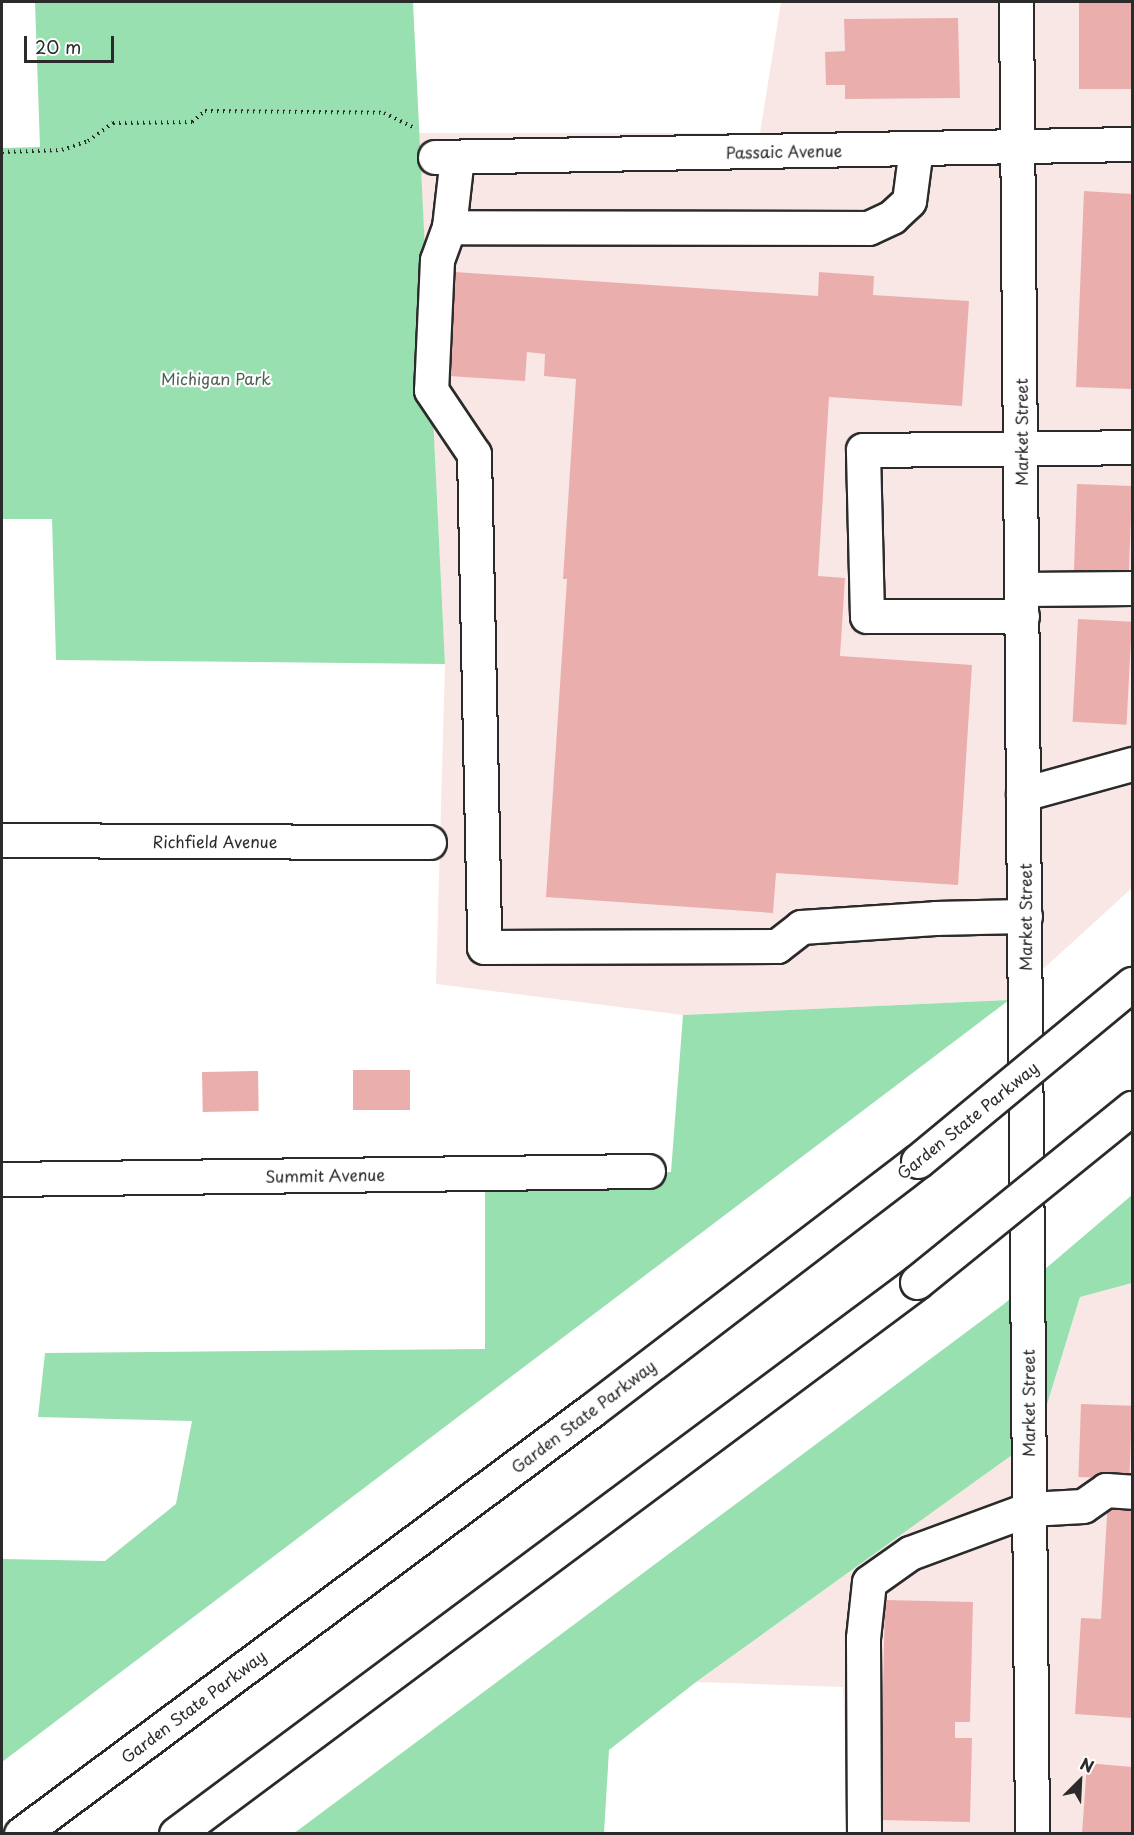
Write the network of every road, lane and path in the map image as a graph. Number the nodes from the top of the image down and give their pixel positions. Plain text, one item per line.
1 (1016, 2) edge
2 (415, 128) dead end
3 (1132, 144) edge
4 (1019, 147) junction
5 (916, 148) junction
6 (2, 152) edge
7 (449, 227) junction
8 (1132, 447) edge
9 (1021, 448) junction
10 (1132, 588) edge
11 (1022, 602) junction
12 (1132, 764) edge
13 (1023, 794) junction
14 (2, 840) edge
15 (429, 842) dead end
16 (1024, 916) junction
17 (1132, 984) edge
18 (1132, 1108) edge
19 (648, 1171) dead end
20 (2, 1179) edge
21 (1132, 1492) edge
22 (1029, 1509) junction
23 (21, 1833) edge
24 (176, 1833) edge
25 (864, 1833) edge
26 (1032, 1833) edge

1 - 4 main road, Market Street
2 - 6 path
3 - 4 main road, Passaic Avenue
4 - 5 main road, Passaic Avenue
4 - 9 main road, Market Street
5 - 7 main road
5 - 7 main road, Passaic Avenue
7 - 16 main road
8 - 9 main road
9 - 11 main road, Market Street
9 - 11 main road
10 - 11 main road
11 - 13 main road, Market Street
12 - 13 main road
13 - 16 main road, Market Street
14 - 15 main road, Richfield Avenue
16 - 22 main road, Market Street
17 - 23 main road, Garden State Parkway, bridge
18 - 24 main road, bridge
19 - 20 main road, Summit Avenue
21 - 22 main road
22 - 25 main road
22 - 26 main road, Market Street

